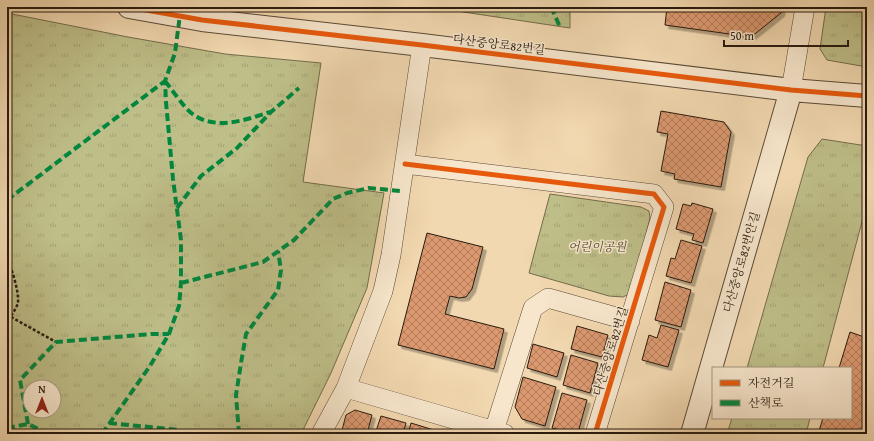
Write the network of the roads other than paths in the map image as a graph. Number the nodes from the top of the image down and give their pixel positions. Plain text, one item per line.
1 (129, 7) edge
2 (805, 7) edge
3 (422, 45) junction
4 (791, 90) junction
5 (867, 96) edge
6 (405, 164) junction
7 (630, 321) junction
8 (346, 388) junction
9 (500, 432) edge
10 (321, 434) edge
11 (595, 434) edge
12 (692, 434) edge

1 - 3 street, 다산중앙로82번길
2 - 4 street
3 - 4 street, 다산중앙로82번길
3 - 6 street
4 - 5 street, 다산중앙로82번길
4 - 12 street, 다산중앙로82번안길
6 - 7 street, 다산중앙로82번길
6 - 8 street
7 - 9 street, 다산중앙로82번길
7 - 11 street, 다산중앙로82번길
8 - 9 street, 다산중앙로82번길
8 - 10 street

